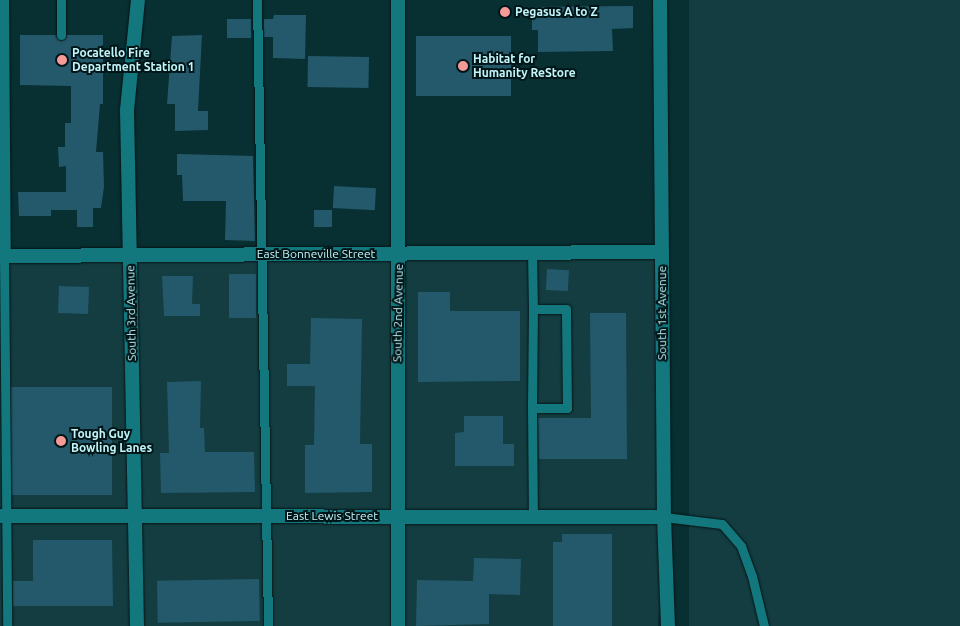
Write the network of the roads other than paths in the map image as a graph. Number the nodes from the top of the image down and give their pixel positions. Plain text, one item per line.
1 (2, 0) edge
2 (62, 0) edge
3 (138, 0) edge
4 (257, 0) edge
5 (398, 0) edge
6 (660, 0) edge
7 (61, 35) dead end
8 (662, 252) junction
9 (532, 253) junction
10 (264, 254) junction
11 (399, 254) junction
12 (2, 256) edge
13 (130, 256) junction
14 (533, 309) junction
15 (2, 339) edge
16 (3, 375) edge
17 (532, 408) junction
18 (3, 412) edge
19 (3, 516) edge
20 (135, 516) junction
21 (266, 516) junction
22 (396, 516) junction
23 (533, 517) junction
24 (664, 517) junction
25 (3, 607) edge
26 (7, 626) edge
27 (137, 626) edge
28 (268, 626) edge
29 (398, 626) edge
30 (668, 626) edge
31 (764, 626) edge

1 - 12 street
2 - 7 lane
3 - 13 street, South 3rd Avenue
4 - 10 lane
5 - 11 street, South 2nd Avenue
6 - 8 street, South 1st Avenue
8 - 9 street, East Bonneville Street
8 - 24 street, South 1st Avenue
9 - 11 street, East Bonneville Street
9 - 14 lane
10 - 11 street, East Bonneville Street
10 - 13 street, East Bonneville Street
10 - 21 lane
11 - 22 street, South 2nd Avenue
12 - 13 street, East Bonneville Street
12 - 15 lane
13 - 20 street, South 3rd Avenue
14 - 17 lane
14 - 17 lane
15 - 16 lane
16 - 18 lane
17 - 23 lane
18 - 19 lane
19 - 20 street, East Lewis Street
19 - 25 lane
20 - 21 street, East Lewis Street
20 - 27 street, South 3rd Avenue
21 - 22 street, East Lewis Street
21 - 28 lane
22 - 23 street, East Lewis Street
22 - 29 street, South 2nd Avenue
23 - 24 street, East Lewis Street
24 - 30 street, South 1st Avenue
24 - 31 lane
25 - 26 lane

